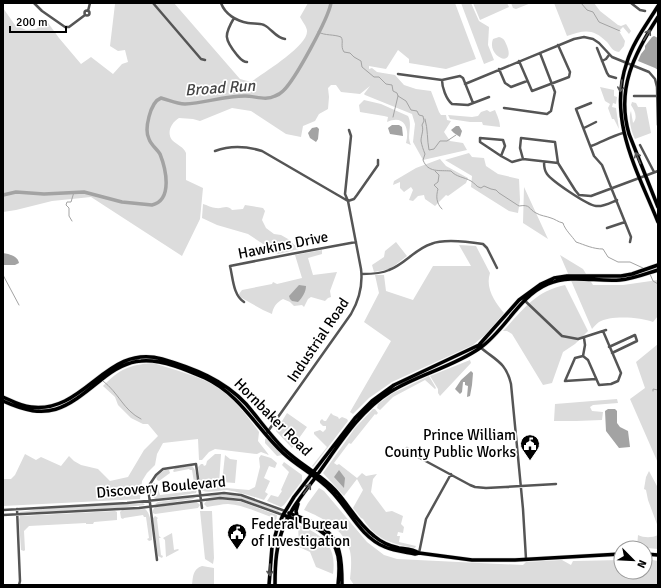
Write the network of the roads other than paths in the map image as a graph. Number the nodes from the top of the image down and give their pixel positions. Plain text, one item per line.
1 (34, 3) edge
2 (90, 3) edge
3 (154, 3) edge
4 (221, 3) edge
5 (631, 3) edge
6 (658, 6) edge
7 (644, 10) dead end
8 (658, 17) edge
9 (234, 18) junction
10 (285, 39) dead end
11 (558, 45) junction
12 (597, 48) dead end
13 (540, 53) junction
14 (609, 55) junction
15 (205, 60) dead end
16 (519, 61) junction
17 (602, 61) junction
18 (247, 62) dead end
19 (626, 62) junction
20 (632, 64) junction
21 (499, 69) junction
22 (398, 74) dead end
23 (616, 78) dead end
24 (442, 80) junction
25 (527, 81) junction
26 (465, 84) junction
27 (552, 84) junction
28 (634, 96) dead end
29 (656, 96) junction
30 (489, 97) dead end
31 (591, 103) dead end
32 (472, 104) junction
33 (504, 108) dead end
34 (658, 108) edge
35 (596, 122) dead end
36 (658, 125) edge
37 (584, 128) junction
38 (348, 130) dead end
39 (624, 132) junction
40 (640, 145) dead end
41 (591, 146) junction
42 (215, 151) dead end
43 (501, 156) junction
44 (523, 159) junction
45 (378, 160) dead end
46 (544, 162) junction
47 (558, 163) junction
48 (658, 170) edge
49 (654, 172) junction
50 (645, 175) junction
51 (640, 177) junction
52 (611, 188) junction
53 (617, 200) junction
54 (348, 201) junction
55 (658, 207) edge
56 (625, 222) junction
57 (658, 222) edge
58 (607, 228) dead end
59 (356, 242) junction
60 (630, 242) dead end
61 (658, 265) edge
62 (497, 268) dead end
63 (650, 270) junction
64 (658, 270) edge
65 (362, 274) junction
66 (523, 300) junction
67 (244, 302) dead end
68 (606, 330) dead end
69 (603, 331) junction
70 (584, 338) junction
71 (480, 346) junction
72 (609, 347) junction
73 (612, 353) junction
74 (583, 356) junction
75 (596, 379) junction
76 (86, 390) junction
77 (3, 397) edge
78 (3, 400) edge
79 (267, 433) junction
80 (407, 448) dead end
81 (302, 468) junction
82 (451, 474) junction
83 (315, 475) junction
84 (306, 483) junction
85 (556, 484) dead end
86 (520, 487) junction
87 (201, 494) junction
88 (201, 500) junction
89 (299, 500) junction
90 (150, 501) junction
91 (151, 507) junction
92 (202, 508) dead end
93 (17, 509) junction
94 (3, 510) edge
95 (284, 513) junction
96 (3, 515) edge
97 (17, 515) junction
98 (289, 515) junction
99 (296, 517) junction
100 (284, 525) junction
101 (333, 540) junction
102 (419, 553) junction
103 (613, 554) edge
104 (526, 559) junction
105 (157, 560) dead end
106 (19, 585) edge
107 (269, 585) edge
108 (275, 585) edge
109 (338, 585) edge
110 (342, 585) edge

1 - 2 street
3 - 15 street
4 - 9 street
5 - 7 street
6 - 19 main road
20 -> 8 main road
9 - 10 street
9 - 18 street
11 - 13 street
11 - 14 street
11 - 27 street
12 - 17 street
13 - 16 street
13 - 27 street
14 - 17 street
14 - 19 street
16 - 21 street
16 - 25 street
17 - 23 street
19 - 20 street
19 -> 39 main road
20 - 29 street
50 -> 20 main road
21 - 25 street
21 - 26 street
22 - 24 street
24 - 26 street
24 - 32 street
25 - 27 street
26 - 32 street
27 - 33 street
28 - 29 street
29 - 34 street
30 - 32 street
31 - 37 street
34 - 36 street
35 - 37 street
37 - 41 street
38 - 54 street, Industrial Road
39 - 41 street
39 - 51 main road
40 - 49 street
41 - 52 street
42 - 54 street
43 - 43 street
43 - 44 street
44 - 46 street
44 - 47 street
45 - 54 street
46 - 47 street
46 - 53 street
47 - 52 street
48 - 49 street
49 - 50 street
50 - 51 street
50 - 55 main road
51 - 52 street
51 - 57 main road
52 - 53 street
53 - 56 street
54 - 59 street, Industrial Road
56 - 58 street
56 - 60 street
59 - 65 street, Industrial Road
59 - 67 street, Hawkins Drive
61 - 63 main road
62 - 65 street
63 - 64 main road
63 - 66 main road
65 - 79 street, Industrial Road
66 - 70 street
66 - 71 main road
68 - 69 street
69 - 70 street
69 - 72 street
70 - 74 street
71 - 83 main road
71 - 86 street
72 - 73 street
72 - 73 street
73 - 75 street
74 - 75 street
74 - 75 street
76 - 77 main road, Hornbaker Road
76 - 78 main road, Hornbaker Road
76 - 79 main road, Hornbaker Road
79 - 81 main road, Hornbaker Road
79 - 83 main road, Hornbaker Road
80 - 82 street
81 - 83 main road, Hornbaker Road
81 - 84 main road
82 - 86 street
82 - 102 street
83 - 84 main road
89 -> 83 main road
83 - 102 main road, Hornbaker Road
84 - 95 main road
85 - 86 street
86 - 104 street
87 - 88 street
87 - 90 street, Discovery Boulevard
87 - 90 street
87 - 95 street, Discovery Boulevard
88 - 91 street, Discovery Boulevard
88 - 92 street
88 - 95 street, Discovery Boulevard
89 - 98 main road
89 - 99 main road
90 - 91 street
90 - 93 street, Discovery Boulevard
91 - 97 street, Discovery Boulevard
91 - 105 street
93 - 94 street, Discovery Boulevard
93 - 97 street
95 - 98 main road, Discovery Boulevard
95 -> 107 main road
96 - 97 street, Discovery Boulevard
97 - 106 street
98 - 99 main road, Discovery Boulevard
98 - 100 main road
99 - 100 main road
99 - 101 main road, Discovery Boulevard
100 - 108 main road
101 - 109 main road
101 - 110 main road, Discovery Boulevard
102 - 104 main road, Hornbaker Road
103 - 104 main road, Hornbaker Road

